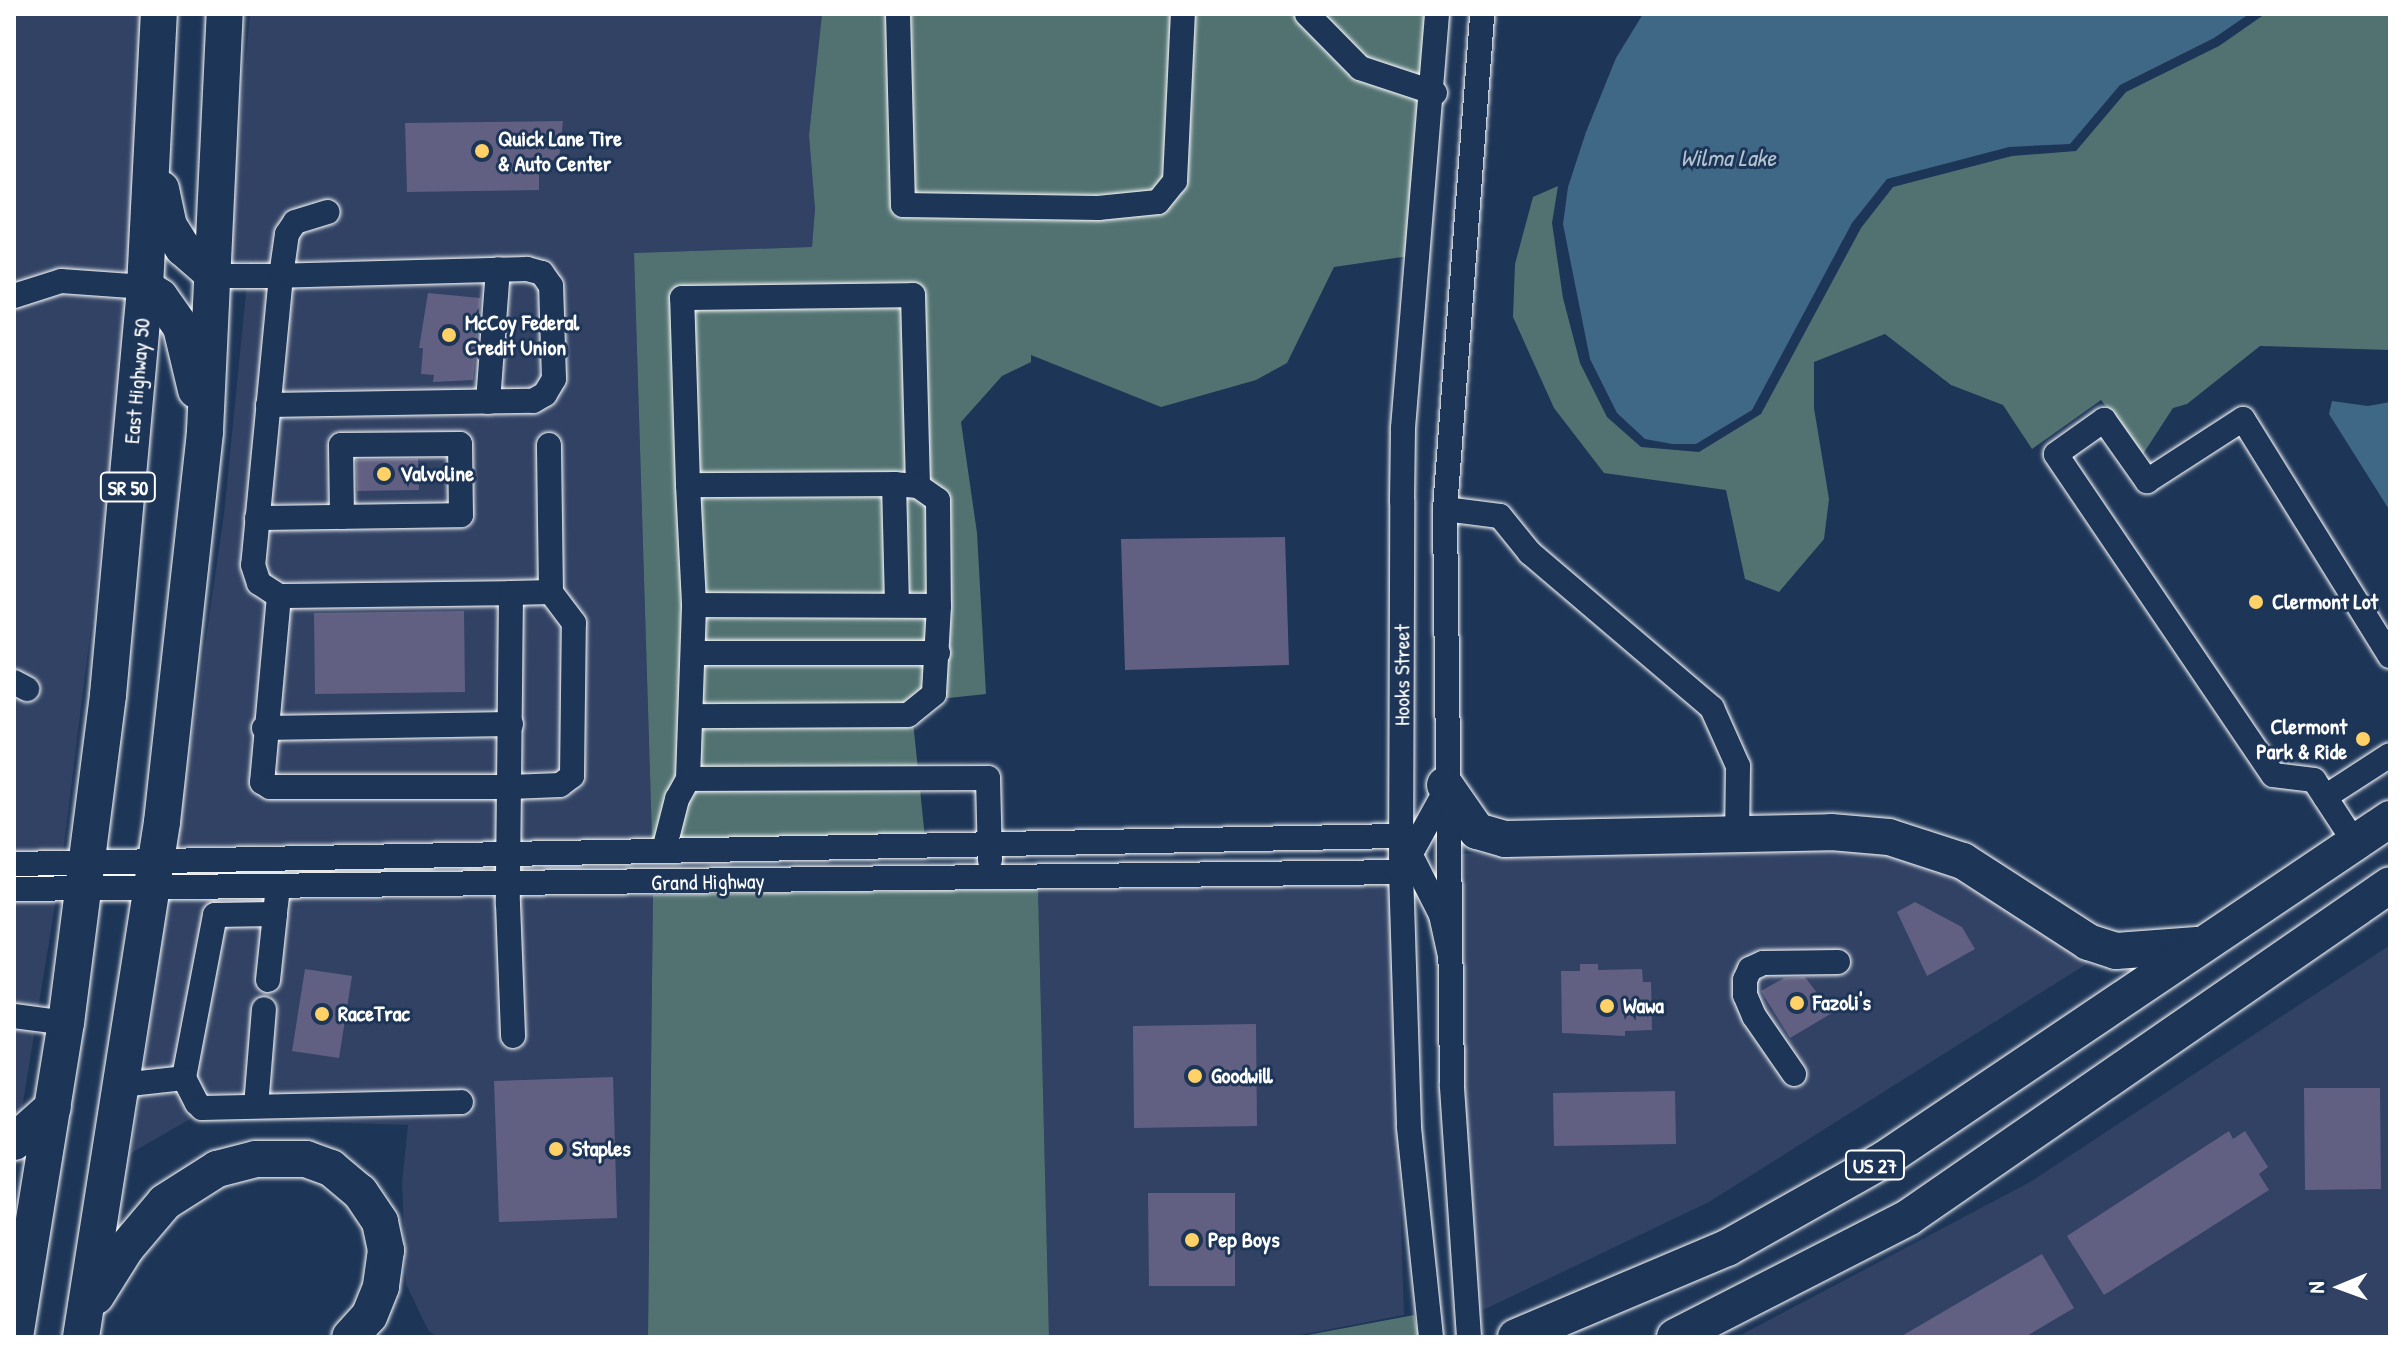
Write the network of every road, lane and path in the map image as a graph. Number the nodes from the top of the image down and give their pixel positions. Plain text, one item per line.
1 (159, 14) edge
2 (898, 14) edge
3 (1183, 14) edge
4 (1307, 14) edge
5 (1437, 14) edge
6 (1482, 14) edge
7 (223, 19) edge
8 (1435, 93) junction
9 (155, 111) junction
10 (327, 212) dead end
11 (498, 269) junction
12 (215, 276) junction
13 (281, 276) junction
14 (145, 287) junction
15 (14, 296) edge
16 (488, 402) junction
17 (268, 405) junction
18 (205, 431) junction
19 (549, 445) dead end
20 (688, 485) junction
21 (906, 485) junction
22 (1445, 509) junction
23 (342, 517) junction
24 (257, 518) junction
25 (551, 592) junction
26 (511, 593) junction
27 (279, 596) junction
28 (694, 605) junction
29 (897, 605) junction
30 (939, 606) junction
31 (693, 653) junction
32 (938, 653) junction
33 (2390, 656) edge
34 (691, 716) junction
35 (511, 724) junction
36 (264, 728) junction
37 (2390, 755) edge
38 (688, 779) junction
39 (1445, 785) junction
40 (510, 787) junction
41 (2325, 797) junction
42 (2390, 819) edge
43 (1737, 834) junction
44 (2355, 843) junction
45 (990, 844) junction
46 (664, 850) junction
47 (508, 853) junction
48 (1404, 854) junction
49 (14, 864) edge
50 (154, 874) junction
51 (87, 876) junction
52 (990, 878) junction
53 (508, 885) junction
54 (2390, 885) edge
55 (278, 888) junction
56 (14, 889) edge
57 (275, 914) junction
58 (2206, 944) junction
59 (1450, 956) junction
60 (1838, 962) dead end
61 (268, 980) dead end
62 (264, 1009) dead end
63 (14, 1016) edge
64 (66, 1023) junction
65 (513, 1036) dead end
66 (1794, 1074) dead end
67 (184, 1078) junction
68 (121, 1085) junction
69 (461, 1102) dead end
70 (256, 1106) junction
71 (53, 1107) junction
72 (14, 1142) edge
73 (84, 1324) edge
74 (15, 1337) edge
75 (350, 1337) edge
76 (1431, 1337) edge
77 (1469, 1337) edge
78 (1516, 1337) edge
79 (1675, 1337) edge

1 - 9 highway, East Highway 50 / SR 50
2 - 3 street
4 - 8 street
5 - 8 street, Hooks Street
6 - 22 street, Hooks Street
7 - 12 highway
8 - 48 street, Hooks Street
9 - 12 highway
9 - 14 highway, East Highway 50 / SR 50
10 - 13 street
11 - 13 street
11 - 16 street
11 - 16 street
12 - 13 street
12 - 18 highway
13 - 17 street
14 - 15 street
14 - 18 highway
14 - 51 highway, East Highway 50 / SR 50
16 - 17 street
17 - 24 street
18 - 50 highway
19 - 25 street
20 - 21 street
20 - 21 street
20 - 28 street
21 - 29 street
21 - 30 street
22 - 39 street, Hooks Street
22 - 43 street
23 - 23 street
23 - 24 street
24 - 27 street
25 - 26 street
25 - 40 street
26 - 27 street
26 - 35 street
27 - 36 street
28 - 29 street
28 - 31 street
29 - 30 street
30 - 32 street
31 - 32 street
31 - 34 street
32 - 34 street
33 - 41 street
34 - 38 street
35 - 36 street
35 - 40 street
36 - 40 street
37 - 41 street
38 - 45 street
38 - 46 street
39 - 43 highway
39 - 48 street
39 - 59 street, Hooks Street
40 - 47 street
41 - 44 street
42 - 44 highway, US 27
43 - 58 highway
44 - 58 highway, US 27
45 - 46 street, Grand Highway
45 - 48 street, Grand Highway
45 - 52 street
46 - 47 street, Grand Highway
47 - 50 street, Grand Highway
47 - 53 street
48 - 52 street, Grand Highway
48 - 59 street
48 - 76 street, Hooks Street
49 - 51 street, Grand Highway
50 - 51 street, Grand Highway
50 - 55 street, Grand Highway
50 - 68 highway
51 - 56 street, Grand Highway
51 - 64 highway, SR 50
52 - 53 street, Grand Highway
53 - 55 street, Grand Highway
53 - 65 street
54 - 79 highway, US 27
55 - 57 street
57 - 61 street
57 - 67 street
58 - 78 highway, US 27
59 - 77 street, Hooks Street
60 - 66 street
62 - 70 street
63 - 64 street
64 - 71 highway, SR 50
67 - 68 street
67 - 70 street
68 - 73 highway
69 - 70 street
71 - 72 highway
71 - 74 highway, SR 50
73 - 75 highway

